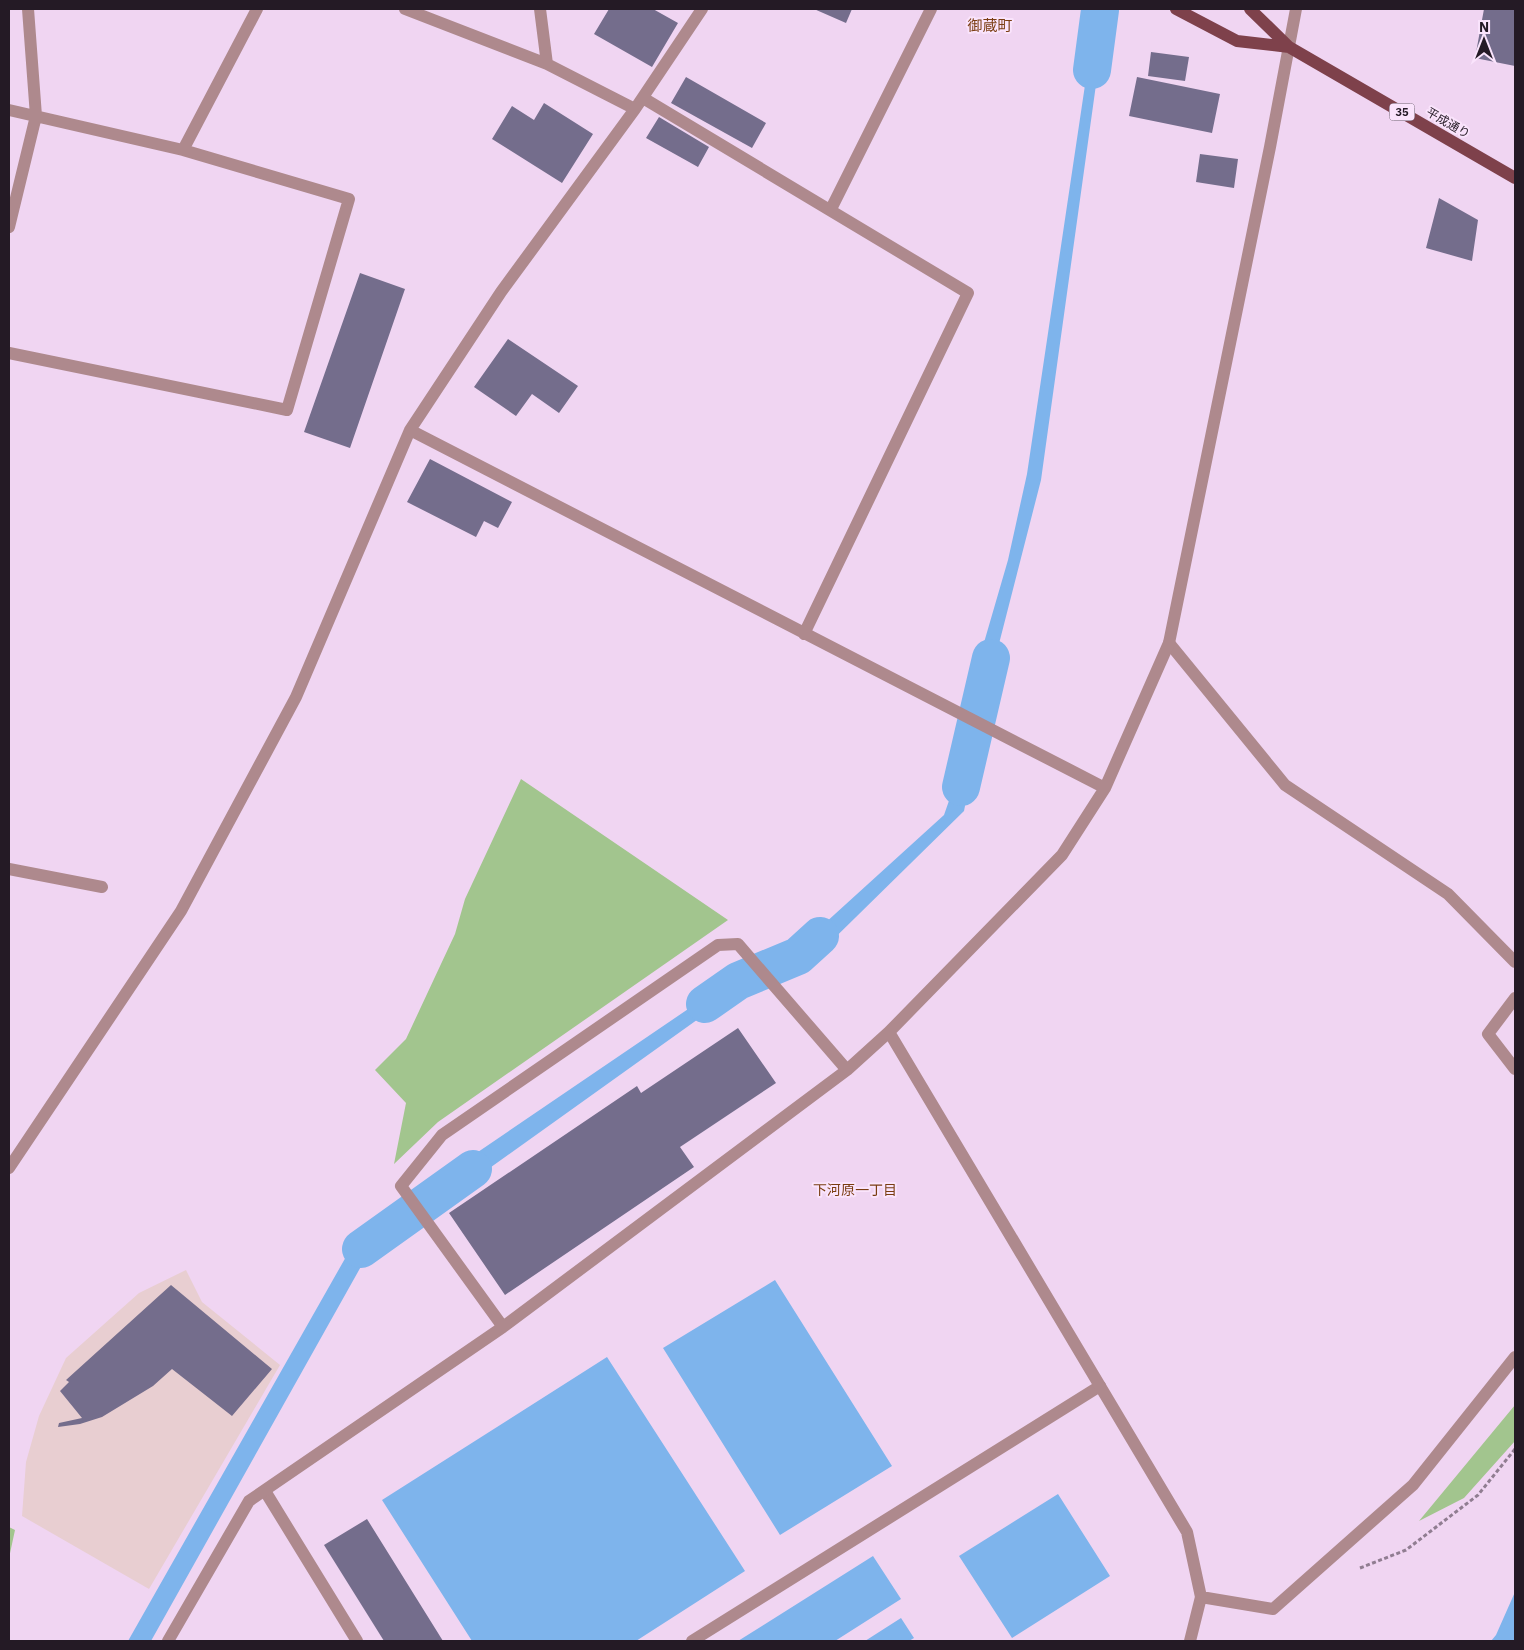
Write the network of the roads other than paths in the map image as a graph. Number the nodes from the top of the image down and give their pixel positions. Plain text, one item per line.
1 (28, 9) edge
2 (257, 9) edge
3 (405, 9) edge
4 (540, 9) edge
5 (702, 9) edge
6 (931, 9) edge
7 (1176, 9) edge
8 (1250, 9) edge
9 (1296, 9) edge
10 (1289, 47) junction
11 (547, 64) junction
12 (643, 98) junction
13 (635, 109) junction
14 (9, 110) edge
15 (36, 116) junction
16 (183, 150) junction
17 (1515, 178) edge
18 (831, 209) junction
19 (9, 227) edge
20 (9, 353) edge
21 (410, 430) junction
22 (804, 634) junction
23 (1169, 642) junction
24 (1105, 788) junction
25 (9, 869) edge
26 (102, 887) dead end
27 (1515, 962) edge
28 (1515, 998) edge
29 (889, 1032) junction
30 (1515, 1069) edge
31 (847, 1070) junction
32 (9, 1168) edge
33 (502, 1327) junction
34 (1515, 1357) edge
35 (1100, 1386) junction
36 (265, 1491) junction
37 (1201, 1597) junction
38 (168, 1641) edge
39 (357, 1641) edge
40 (692, 1641) edge
41 (1190, 1641) edge

1 - 15 street
2 - 16 street
3 - 11 street
4 - 11 street
5 - 12 street
6 - 18 street
7 - 10 main road, 平成通り / 35
8 - 10 main road, 平成通り / 35
9 - 10 street
10 - 17 main road, 平成通り / 35
10 - 23 street
11 - 13 street
12 - 13 street
12 - 18 street
13 - 21 street
14 - 15 street
15 - 16 street
15 - 19 street
16 - 20 street
18 - 22 street
21 - 22 street
21 - 32 street
22 - 24 street
23 - 24 street
23 - 27 street
24 - 29 street
25 - 26 street
28 - 30 street
29 - 31 street
29 - 35 street
31 - 33 street
31 - 33 street
33 - 36 street
34 - 37 street
35 - 37 street
35 - 40 street
36 - 38 street
36 - 39 street
37 - 41 street

